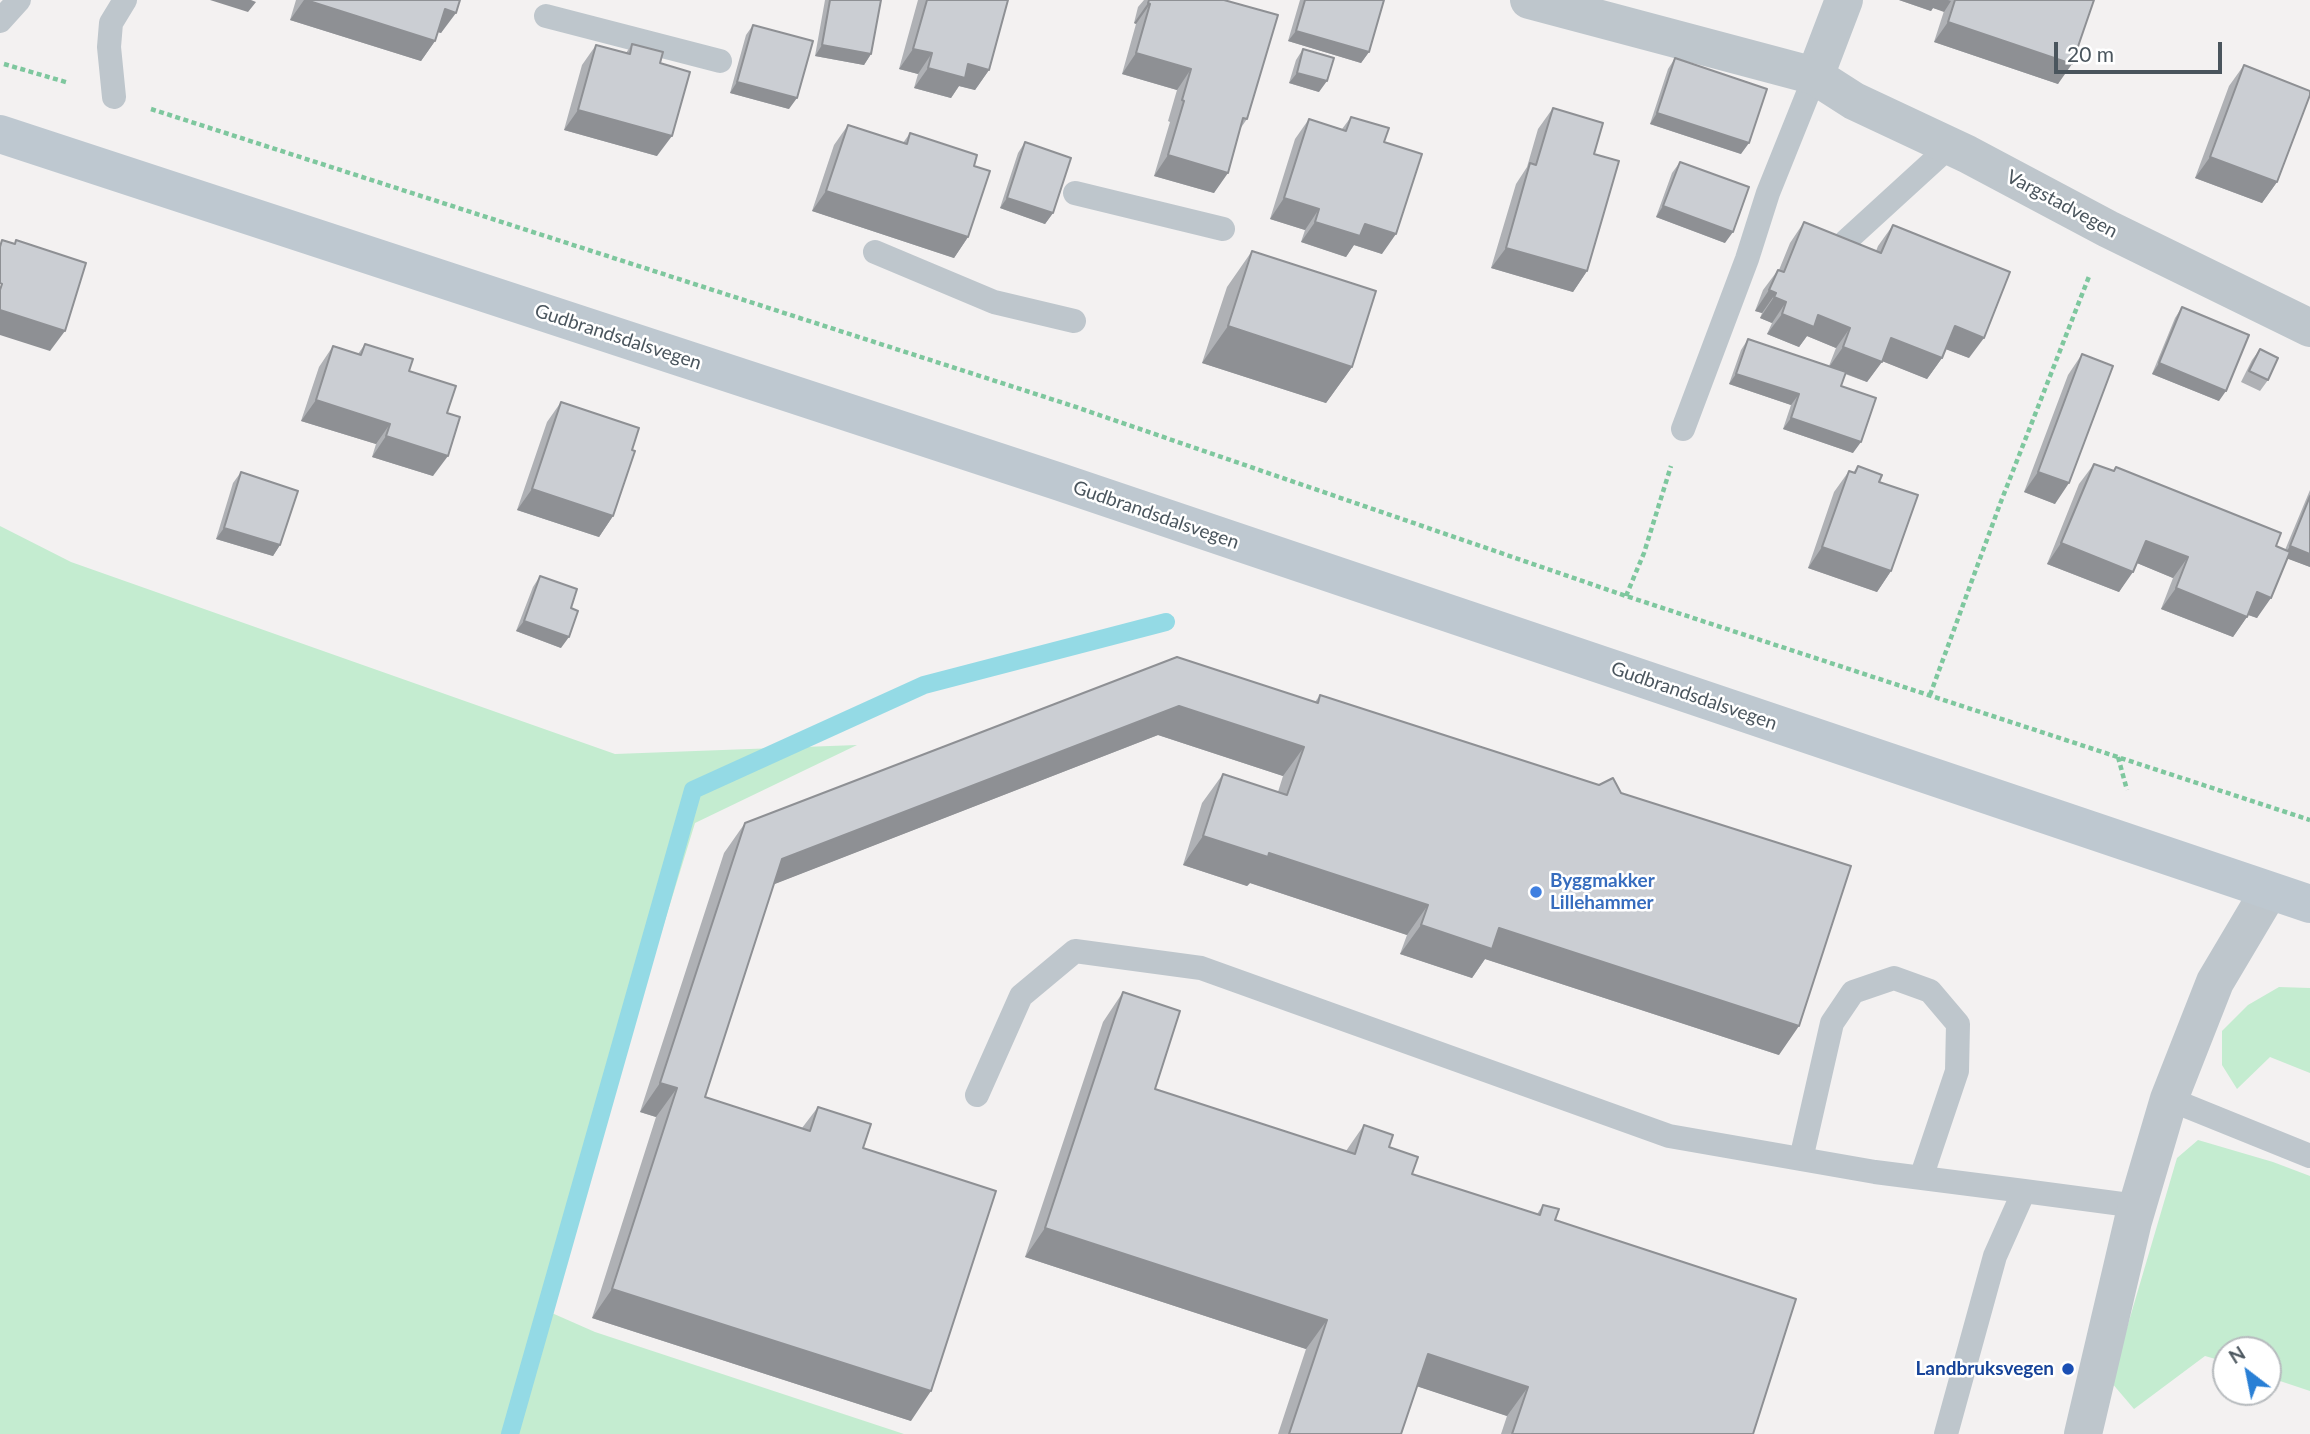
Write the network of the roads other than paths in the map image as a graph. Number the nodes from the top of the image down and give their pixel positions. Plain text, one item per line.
1 (19, 0) edge
2 (125, 0) edge
3 (1529, 0) edge
4 (1844, 0) edge
5 (546, 16) dead end
6 (0, 21) edge
7 (720, 61) dead end
8 (1815, 76) junction
9 (114, 97) road end
10 (0, 134) edge
11 (1950, 146) junction
12 (1075, 193) dead end
13 (1223, 229) dead end
14 (1846, 241) edge
15 (875, 252) dead end
16 (1074, 321) dead end
17 (2310, 328) edge
18 (1683, 429) road end
19 (2269, 891) junction
20 (2310, 904) edge
21 (978, 1094) dead end
22 (2169, 1099) junction
23 (2310, 1156) edge
24 (1801, 1159) junction
25 (1921, 1178) junction
26 (2024, 1191) junction
27 (2137, 1206) junction
28 (1947, 1434) edge
29 (2083, 1434) edge

1 - 6 lane
2 - 9 lane
3 - 8 street, Vargstadvegen
4 - 8 street
5 - 7 lane
8 - 11 street, Vargstadvegen
8 - 18 lane
10 - 19 main road, Gudbrandsdalsvegen
11 - 14 lane
11 - 17 street, Vargstadvegen
12 - 13 lane
15 - 16 lane
19 - 20 main road, Gudbrandsdalsvegen
19 - 22 street
21 - 24 lane
22 - 23 lane
22 - 27 street
24 - 25 lane
24 - 25 lane
25 - 26 lane
26 - 27 lane
26 - 28 lane
27 - 29 street

